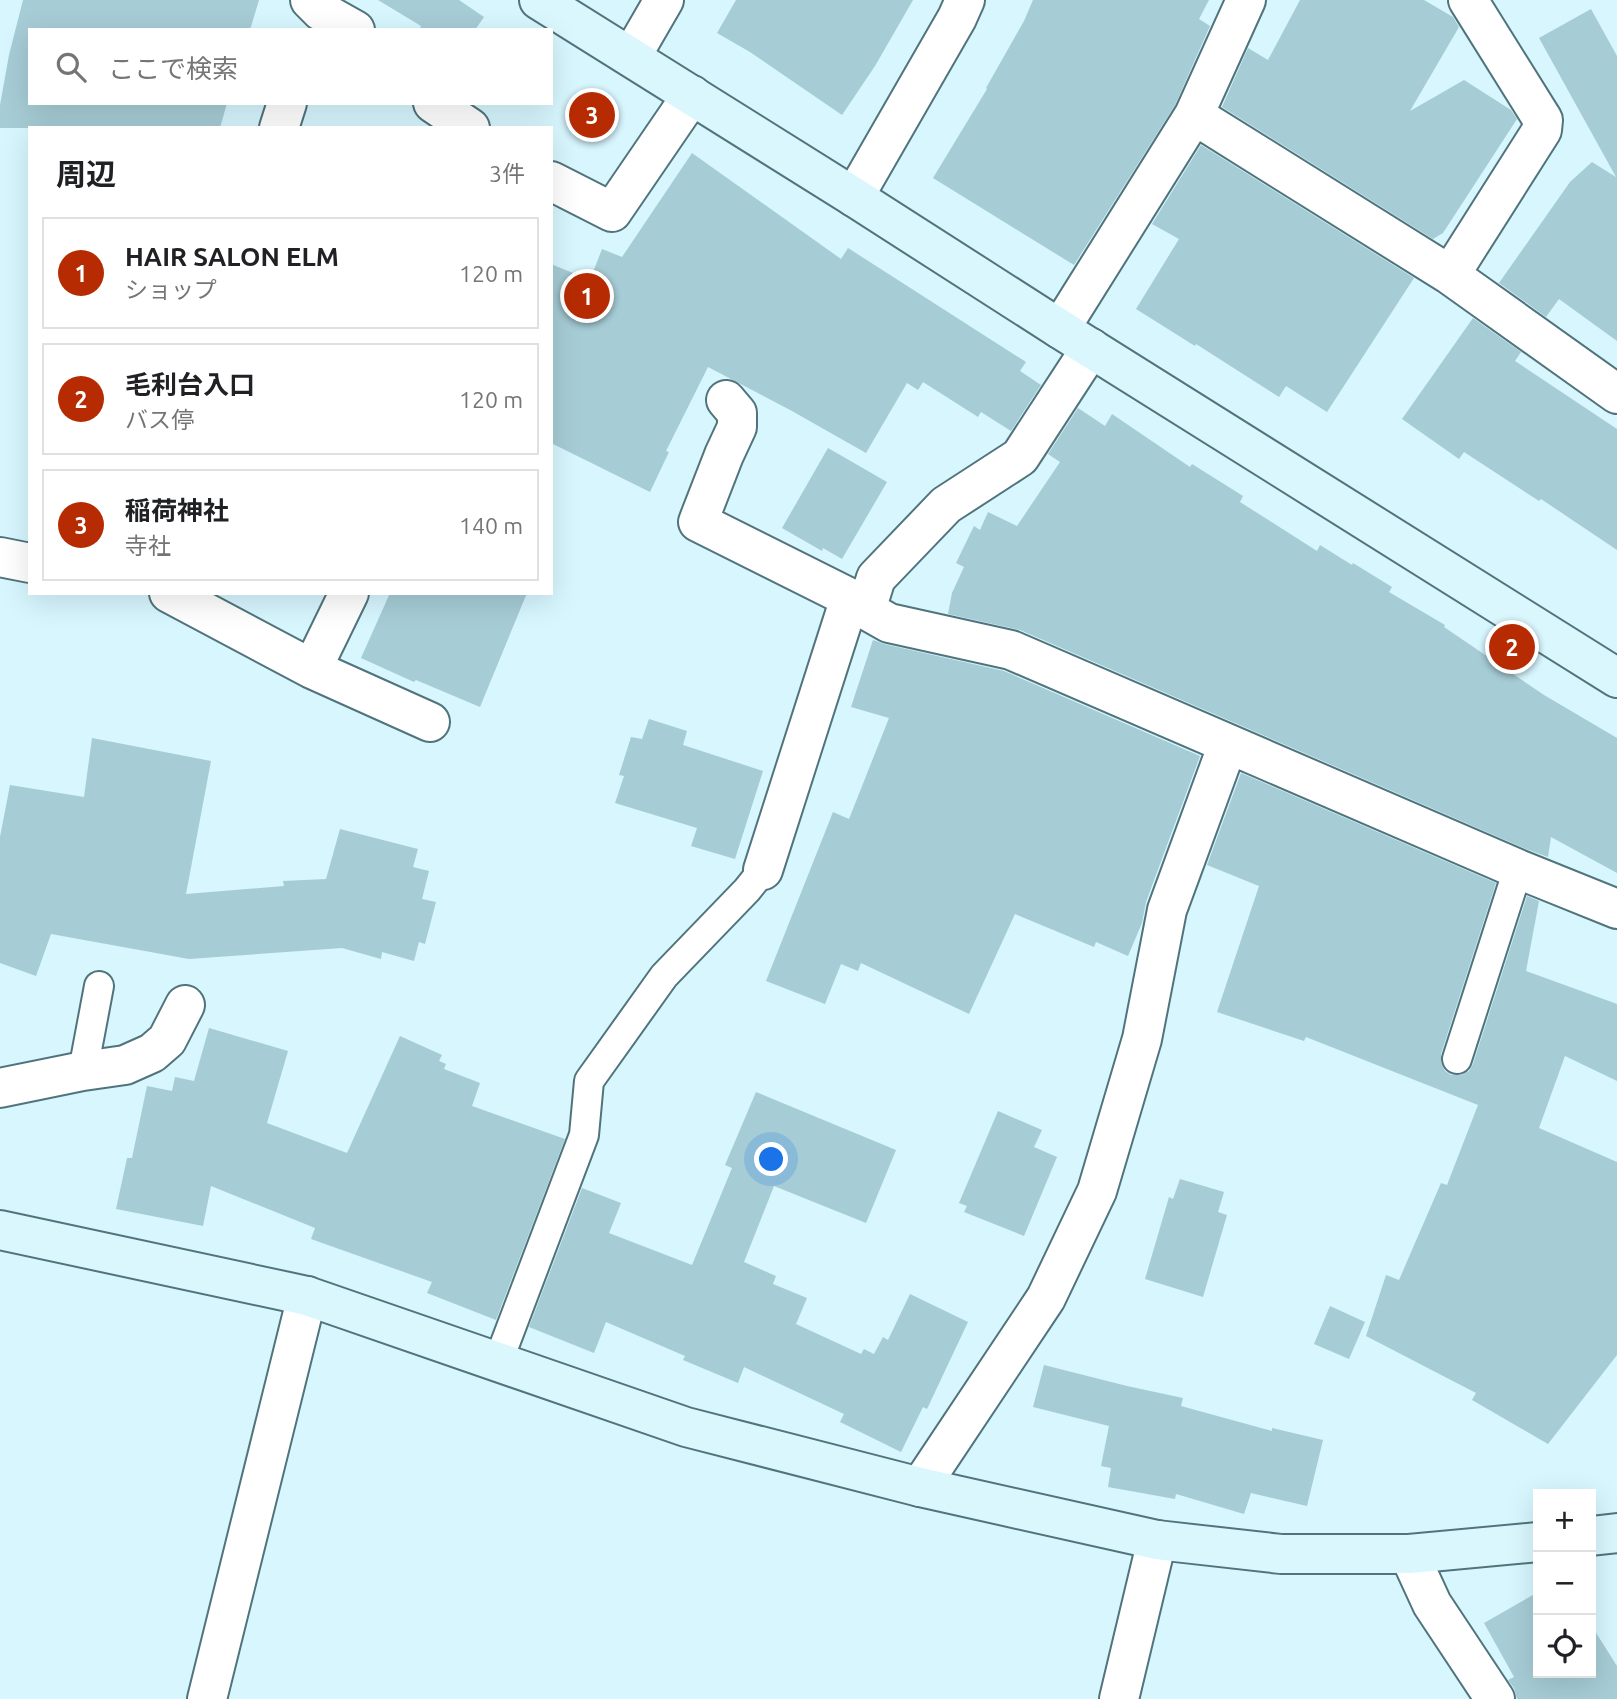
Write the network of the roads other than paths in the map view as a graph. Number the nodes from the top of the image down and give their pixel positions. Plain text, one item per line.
1 (539, 0) edge
2 (664, 0) edge
3 (965, 0) edge
4 (1246, 0) edge
5 (1468, 0) edge
6 (315, 14) edge
7 (350, 28) edge
8 (631, 57) junction
9 (692, 94) junction
10 (287, 105) edge
11 (436, 105) edge
12 (1194, 116) junction
13 (280, 126) edge
14 (467, 126) edge
15 (553, 182) edge
16 (854, 197) junction
17 (1450, 275) junction
18 (1076, 339) junction
19 (1617, 394) edge
20 (726, 400) dead end
21 (0, 557) edge
22 (28, 563) edge
23 (173, 595) edge
24 (348, 595) edge
25 (858, 604) junction
26 (312, 669) junction
27 (1617, 677) edge
28 (430, 722) dead end
29 (1228, 744) junction
30 (1518, 869) junction
31 (763, 870) joint
32 (1617, 909) edge
33 (100, 986) dead end
34 (185, 1004) dead end
35 (1457, 1059) dead end
36 (83, 1071) junction
37 (0, 1088) edge
38 (0, 1230) edge
39 (307, 1296) junction
40 (498, 1362) junction
41 (920, 1487) junction
42 (1617, 1533) edge
43 (1596, 1535) edge
44 (1157, 1540) junction
45 (1533, 1542) edge
46 (1409, 1554) junction
47 (207, 1699) edge
48 (1119, 1699) edge
49 (1495, 1699) edge

1 - 8 street
2 - 8 street
3 - 16 street
4 - 12 street
5 - 17 street
6 - 7 street
8 - 9 street
9 - 15 street
9 - 16 street
10 - 13 street
11 - 14 street
12 - 17 street
12 - 18 street
16 - 18 street
17 - 19 street
18 - 25 street
18 - 27 street
20 - 25 street
21 - 22 street
23 - 26 street
24 - 26 street
25 - 29 street
25 - 31 street
26 - 28 street
29 - 30 street
29 - 41 street
30 - 32 street
30 - 35 lane
31 - 40 lane
33 - 36 lane
34 - 36 street
36 - 37 street
38 - 39 street
39 - 40 street
39 - 47 street
40 - 41 street
41 - 44 street
42 - 43 street
44 - 46 street
44 - 48 street
45 - 46 street
46 - 49 street

